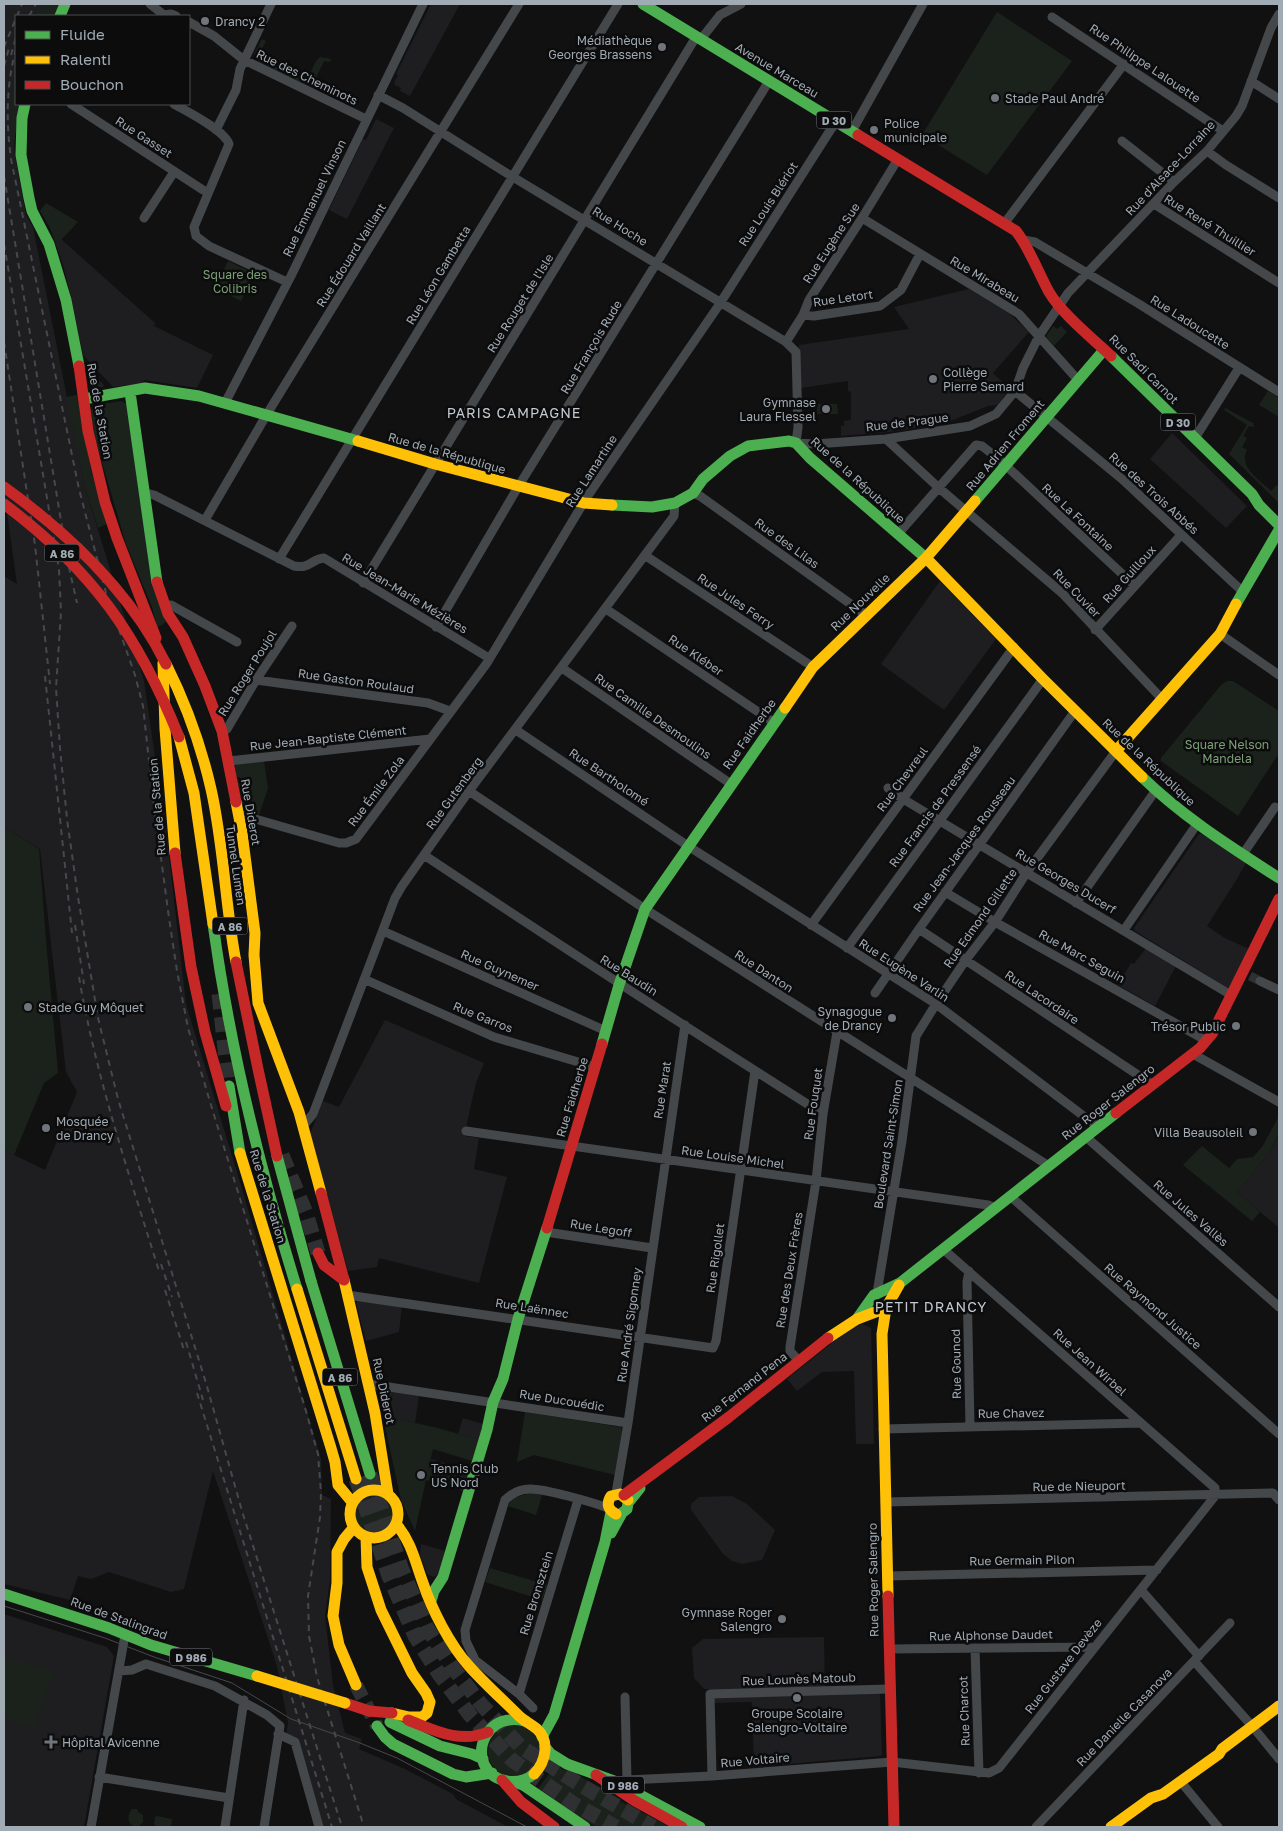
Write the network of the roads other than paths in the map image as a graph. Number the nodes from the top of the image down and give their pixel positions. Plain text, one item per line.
1 (150, 4) edge
2 (271, 4) edge
3 (423, 4) edge
4 (519, 4) edge
5 (618, 4) edge
6 (643, 4) edge
7 (741, 4) edge
8 (924, 4) edge
9 (1279, 14) edge
10 (164, 15) edge
11 (1052, 16) dead end
12 (190, 23) edge
13 (699, 38) junction
14 (244, 60) junction
15 (1124, 64) junction
16 (769, 81) junction
17 (1251, 81) junction
18 (378, 95) junction
19 (1279, 99) edge
20 (25, 105) edge
21 (72, 105) edge
22 (176, 105) edge
23 (366, 120) junction
24 (837, 122) junction
25 (216, 130) junction
26 (852, 131) junction
27 (1223, 131) junction
28 (441, 132) junction
29 (1122, 141) dead end
30 (1207, 151) junction
31 (898, 159) junction
32 (174, 172) junction
33 (513, 176) junction
34 (1174, 182) junction
35 (203, 190) dead end
36 (1279, 198) edge
37 (1154, 204) junction
38 (144, 218) dead end
39 (862, 218) junction
40 (586, 219) junction
41 (1004, 224) junction
42 (1023, 240) junction
43 (920, 254) junction
44 (656, 263) junction
45 (1087, 273) junction
46 (287, 282) junction
47 (1279, 283) edge
48 (721, 301) junction
49 (1060, 306) junction
50 (803, 315) junction
51 (1039, 336) junction
52 (786, 342) junction
53 (1104, 350) junction
54 (1239, 368) junction
55 (1078, 380) junction
56 (130, 392) junction
57 (1279, 392) edge
58 (1013, 394) junction
59 (84, 399) junction
60 (225, 403) junction
61 (267, 414) junction
62 (1046, 417) junction
63 (1194, 438) junction
64 (886, 439) junction
65 (351, 440) junction
66 (796, 443) junction
67 (435, 464) junction
68 (1004, 466) junction
69 (4, 487) edge
70 (518, 487) junction
71 (939, 488) junction
72 (146, 493) junction
73 (693, 493) junction
74 (1252, 494) junction
75 (584, 503) junction
76 (675, 503) junction
77 (4, 504) edge
78 (967, 510) junction
79 (1279, 514) edge
80 (205, 520) junction
81 (1279, 525) edge
82 (1279, 530) edge
83 (898, 534) junction
84 (1181, 534) junction
85 (646, 556) junction
86 (926, 558) junction
87 (279, 559) junction
88 (363, 583) junction
89 (1135, 586) junction
90 (1242, 591) junction
91 (165, 606) junction
92 (606, 609) junction
93 (866, 615) junction
94 (292, 626) dead end
95 (436, 626) junction
96 (1096, 630) junction
97 (1220, 634) junction
98 (237, 642) dead end
99 (1014, 647) junction
100 (489, 658) junction
101 (813, 667) junction
102 (562, 668) junction
103 (1279, 675) edge
104 (1043, 679) junction
105 (256, 680) junction
106 (1163, 700) junction
107 (450, 711) junction
108 (1075, 711) junction
109 (773, 722) junction
110 (516, 730) junction
111 (222, 731) junction
112 (430, 739) junction
113 (1116, 751) junction
114 (229, 761) junction
115 (731, 784) junction
116 (888, 788) dead end
117 (1156, 790) junction
118 (469, 791) junction
119 (903, 799) junction
120 (1275, 807) dead end
121 (238, 814) junction
122 (940, 821) junction
123 (1197, 824) junction
124 (979, 844) junction
125 (688, 846) junction
126 (1243, 854) junction
127 (424, 855) junction
128 (1027, 872) junction
129 (1279, 878) edge
130 (945, 892) junction
131 (1279, 899) edge
132 (1076, 902) junction
133 (645, 909) junction
134 (995, 922) junction
135 (811, 925) junction
136 (919, 929) junction
137 (1124, 930) junction
138 (383, 932) junction
139 (847, 948) junction
140 (965, 961) junction
141 (889, 974) junction
142 (364, 980) junction
143 (1260, 981) tunnel mouth
144 (619, 985) junction
145 (1279, 990) edge
146 (875, 993) dead end
147 (1231, 995) junction
148 (936, 1004) junction
149 (685, 1025) junction
150 (606, 1031) junction
151 (837, 1032) junction
152 (1207, 1041) junction
153 (1192, 1054) junction
154 (596, 1068) junction
155 (755, 1071) junction
156 (911, 1078) junction
157 (1153, 1084) junction
158 (230, 1086) tunnel mouth
159 (1279, 1102) edge
160 (823, 1114) junction
161 (303, 1126) junction
162 (1098, 1127) junction
163 (466, 1131) dead end
164 (1086, 1137) junction
165 (572, 1146) junction
166 (240, 1153) junction
167 (665, 1160) junction
168 (1049, 1166) junction
169 (740, 1170) junction
170 (816, 1181) junction
171 (893, 1192) junction
172 (1010, 1196) junction
173 (995, 1208) junction
174 (546, 1232) junction
175 (334, 1242) junction
176 (652, 1248) junction
177 (943, 1249) junction
178 (318, 1252) tunnel mouth
179 (969, 1271) junction
180 (333, 1272) junction
181 (344, 1280) junction
182 (347, 1295) junction
183 (882, 1295) junction
184 (1279, 1307) edge
185 (881, 1310) junction
186 (352, 1316) junction
187 (860, 1318) junction
188 (521, 1319) junction
189 (882, 1331) junction
190 (640, 1338) junction
191 (713, 1348) joint
192 (799, 1361) junction
193 (369, 1384) junction
194 (496, 1403) junction
195 (628, 1423) junction
196 (1140, 1423) junction
197 (970, 1427) junction
198 (883, 1429) junction
199 (1279, 1434) edge
200 (386, 1472) junction
201 (370, 1474) tunnel mouth
202 (356, 1479) tunnel mouth
203 (373, 1489) junction
204 (388, 1494) junction
205 (1215, 1496) junction
206 (1276, 1497) edge
207 (578, 1500) junction
208 (352, 1502) junction
209 (885, 1502) junction
210 (614, 1504) junction
211 (396, 1524) junction
212 (354, 1527) junction
213 (366, 1537) junction
214 (1157, 1570) junction
215 (443, 1576) junction
216 (887, 1576) junction
217 (422, 1579) junction
218 (1141, 1590) junction
219 (4, 1594) edge
220 (431, 1601) junction
221 (1230, 1623) dead end
222 (125, 1635) junction
223 (1094, 1647) junction
224 (975, 1648) junction
225 (889, 1649) junction
226 (1197, 1658) junction
227 (119, 1671) junction
228 (356, 1685) tunnel mouth
229 (890, 1689) junction
230 (519, 1694) junction
231 (625, 1696) dead end
232 (244, 1700) junction
233 (1279, 1706) edge
234 (533, 1708) dead end
235 (554, 1710) junction
236 (1279, 1716) edge
237 (391, 1718) junction
238 (527, 1722) junction
239 (377, 1726) tunnel mouth
240 (1254, 1729) junction
241 (488, 1732) junction
242 (278, 1734) junction
243 (543, 1742) junction
244 (1279, 1759) edge
245 (483, 1760) junction
246 (892, 1762) junction
247 (492, 1773) junction
248 (978, 1773) junction
249 (596, 1775) junction
250 (712, 1776) junction
251 (99, 1777) junction
252 (502, 1780) junction
253 (515, 1782) junction
254 (624, 1782) junction
255 (1182, 1782) junction
256 (1163, 1794) junction
257 (229, 1798) junction
258 (91, 1827) edge
259 (224, 1827) edge
260 (264, 1827) edge
261 (318, 1827) edge
262 (554, 1827) edge
263 (585, 1827) edge
264 (682, 1827) edge
265 (700, 1827) edge
266 (894, 1827) edge
267 (1036, 1827) edge
268 (1111, 1827) edge
269 (1126, 1827) edge
270 (1216, 1827) edge

1 - 10 street
2 - 14 street
3 - 18 street, Rue Emmanuel Vinson
4 - 28 street, Rue Édouard Vaillant
5 - 33 street, Rue Léon Gambetta
6 - 13 main road, Avenue Marceau / D 30
7 - 13 street, Rue Rouget de l'Isle
8 - 26 street
9 - 17 street, Rue d'Alsace-Lorraine
11 - 15 street, Rue Philippe Lalouette
12 - 14 street, Rue des Cheminots
13 - 16 main road, Avenue Marceau / D 30
13 - 40 street, Rue Rouget de l'Isle
14 - 23 street, Rue des Cheminots
14 - 25 street
15 - 27 street, Rue Philippe Lalouette
15 - 41 street
16 - 24 main road, Avenue Marceau / D 30
16 - 44 street, Rue François Rude
17 - 19 street
17 - 27 street, Rue d'Alsace-Lorraine
18 - 23 street, Rue Emmanuel Vinson
18 - 28 street, Rue Hoche
20 - 59 main road, Rue de la Station
21 - 32 street, Rue Gasset
22 - 25 street
23 - 46 street, Rue Emmanuel Vinson
24 - 26 main road, Avenue Marceau / D 30
24 - 48 street, Rue Louis Blériot
25 - 46 street
26 - 31 main road, Avenue Marceau / D 30
27 - 30 street, Rue d'Alsace-Lorraine
28 - 33 street, Rue Hoche
28 - 61 street, Rue Édouard Vaillant
29 - 34 street
30 - 34 street, Rue d'Alsace-Lorraine
30 - 36 street
31 - 39 street, Rue Eugène Sue
31 - 41 main road, Avenue Marceau / D 30
32 - 35 street, Rue Gasset
32 - 38 street
33 - 40 street, Rue Hoche
33 - 65 street, Rue Léon Gambetta
34 - 37 street, Rue d'Alsace-Lorraine
37 - 45 street, Rue d'Alsace-Lorraine
37 - 47 street, Rue René Thuillier
39 - 43 street, Rue Mirabeau
39 - 50 street, Rue Eugène Sue
40 - 44 street, Rue Hoche
40 - 67 street, Rue Rouget de l'Isle
41 - 42 main road, Avenue Marceau / D 30
42 - 45 street, Rue Ladoucette
42 - 49 main road, D 30
43 - 50 street, Rue Letort
43 - 51 street, Rue Mirabeau
44 - 48 street, Rue Hoche
44 - 70 street, Rue François Rude
45 - 49 street, Rue d'Alsace-Lorraine
45 - 54 street, Rue Ladoucette
46 - 60 street, Rue Emmanuel Vinson
48 - 52 street, Rue Hoche
48 - 75 street, Rue Lamartine
49 - 51 street, Rue d'Alsace-Lorraine
49 - 53 main road, Rue Sadi Carnot / D 30
50 - 52 street, Rue Eugène Sue
51 - 55 street, Rue Mirabeau
51 - 58 street, Rue d'Alsace-Lorraine
52 - 66 street
53 - 55 main road, Rue Adrien Froment
53 - 63 main road, Rue Sadi Carnot / D 30
54 - 57 street, Rue Ladoucette
54 - 63 street
55 - 62 main road, Rue Adrien Froment
56 - 59 main road, Rue de la République
56 - 60 main road, Rue de la République
56 - 72 main road, Rue Diderot
58 - 62 street, Rue des Trois Abbés
58 - 64 street, Rue de Prague
59 - 166 main road, Rue de la Station
60 - 61 main road, Rue de la République
61 - 65 main road, Rue de la République
61 - 80 street, Rue Édouard Vaillant
62 - 68 main road, Rue Adrien Froment
62 - 84 street, Rue des Trois Abbés
63 - 74 main road, Rue Sadi Carnot / D 30
64 - 66 street, Rue de Prague
64 - 71 street, Rue Cuvier
65 - 67 main road, Rue de la République
65 - 87 street, Rue Léon Gambetta
66 - 73 main road, Rue de la République
66 - 83 main road, Rue de la République
67 - 70 main road, Rue de la République
67 - 88 street, Rue Rouget de l'Isle
68 - 71 street, Rue La Fontaine
68 - 78 main road, Rue Adrien Froment
68 - 89 street, Rue La Fontaine
69 - 201 main road, Tunnel Lumen / A 86, bridge
70 - 75 main road, Rue de la République
70 - 95 street, Rue François Rude
71 - 78 street, Rue Cuvier
71 - 83 street
72 - 80 street, Rue Jean-Marie Mézières
72 - 91 main road, Rue Diderot
73 - 76 main road, Rue de la République
73 - 93 street, Rue des Lilas
74 - 79 main road, Rue Sadi Carnot / D 30
74 - 81 main road, Rue Sadi Carnot / D 30
75 - 76 main road, Rue de la République
75 - 100 street, Rue Lamartine
76 - 85 street, Rue Gutenberg
77 - 202 main road, A 86, bridge
78 - 86 main road, Rue Adrien Froment
78 - 96 street, Rue Cuvier
80 - 87 street, Rue Jean-Marie Mézières
82 - 90 main road
83 - 86 main road, Rue de la République
84 - 89 street, Rue Guilloux
84 - 90 street, Rue des Trois Abbés
85 - 92 street, Rue Gutenberg
85 - 101 street, Rue Jules Ferry
86 - 93 main road, Rue Nouvelle
86 - 99 main road, Rue de la République
87 - 88 street, Rue Jean-Marie Mézières
88 - 95 street, Rue Jean-Marie Mézières
89 - 96 street, Rue Guilloux
90 - 97 main road
91 - 98 street
91 - 111 main road, Rue Diderot
92 - 102 street, Rue Gutenberg
92 - 109 street, Rue Kléber
93 - 101 main road, Rue Nouvelle
94 - 105 street, Rue Roger Poujol
95 - 100 street, Rue Jean-Marie Mézières
96 - 106 street, Rue Cuvier
97 - 103 street
97 - 106 main road
99 - 104 main road, Rue de la République
99 - 119 street, Rue Chevreul
100 - 107 street, Rue Émile Zola
101 - 109 main road, Rue Faidherbe
102 - 110 street, Rue Gutenberg
102 - 115 street, Rue Camille Desmoulins
104 - 108 main road, Rue de la République
104 - 122 street, Rue Francis de Pressensé
105 - 107 street, Rue Gaston Roulaud
105 - 111 street, Rue Roger Poujol
106 - 113 main road
107 - 112 street, Rue Émile Zola
108 - 113 main road, Rue de la République
108 - 124 street, Rue Jean-Jacques Rousseau
109 - 115 main road, Rue Faidherbe
110 - 118 street, Rue Gutenberg
110 - 125 street, Rue Bartholomé
111 - 114 main road, Rue Diderot
112 - 114 street, Rue Jean-Baptiste Clément
112 - 121 street, Rue Émile Zola
113 - 117 main road, Rue de la République
113 - 128 street, Rue Edmond Gillette
114 - 121 main road, Rue Diderot
115 - 125 main road, Rue Faidherbe
116 - 119 street, Rue Georges Ducerf
117 - 123 main road, Rue de la République
117 - 132 street
118 - 127 street, Rue Gutenberg
118 - 133 street, Rue Danton
119 - 122 street, Rue Georges Ducerf
119 - 135 street, Rue Chevreul
120 - 126 street
121 - 161 main road, Rue Diderot
122 - 124 street, Rue Georges Ducerf
122 - 139 street, Rue Francis de Pressensé
123 - 126 main road, Rue de la République
123 - 137 street
124 - 128 street, Rue Georges Ducerf
124 - 130 street, Rue Jean-Jacques Rousseau
125 - 133 main road, Rue Faidherbe
125 - 135 street, Rue Eugène Varlin
126 - 129 main road, Rue de la République
127 - 138 street, Rue Gutenberg
127 - 144 street, Rue Baudin
128 - 132 street, Rue Georges Ducerf
128 - 134 street, Rue Edmond Gillette
130 - 134 street, Rue Marc Seguin
130 - 136 street, Rue Jean-Jacques Rousseau
131 - 147 main road, Rue Roger Salengro
132 - 137 street, Rue Georges Ducerf
133 - 144 main road, Rue Faidherbe
133 - 151 street, Rue Danton
134 - 140 street, Rue Edmond Gillette
134 - 152 street, Rue Marc Seguin
135 - 139 street, Rue Eugène Varlin
136 - 140 street, Rue Lacordaire
136 - 141 street, Rue Jean-Jacques Rousseau
137 - 147 street, Rue Georges Ducerf
138 - 142 street, Rue Gutenberg
138 - 150 street, Rue Guynemer
139 - 141 street, Rue Eugène Varlin
140 - 148 street, Rue Edmond Gillette
140 - 157 street, Rue Lacordaire
141 - 146 street, Rue Jean-Jacques Rousseau
141 - 148 street, Rue Eugène Varlin
142 - 154 street, Rue Garros
142 - 161 street, Rue Gutenberg
143 - 145 street
144 - 149 street, Rue Baudin
144 - 150 main road, Rue Faidherbe
147 - 152 main road, Rue Roger Salengro
148 - 156 street, Boulevard Saint-Simon
148 - 162 street, Rue Eugène Varlin
149 - 155 street, Rue Baudin
149 - 167 street, Rue Marat
150 - 154 main road, Rue Faidherbe
151 - 156 street, Rue Danton
151 - 160 street, Rue Fouquet
152 - 153 main road, Rue Roger Salengro
153 - 157 main road, Rue Roger Salengro
153 - 159 street
154 - 165 main road, Rue Faidherbe
155 - 160 street, Rue Baudin
155 - 169 street, Rue Rigollet
156 - 168 street, Rue Danton
156 - 171 street, Boulevard Saint-Simon
157 - 162 main road, Rue Roger Salengro
158 - 166 main road
160 - 170 street, Rue Fouquet
161 - 175 main road, Rue Diderot
162 - 164 main road, Rue Roger Salengro
163 - 165 street, Rue Louise Michel
164 - 168 main road, Rue Roger Salengro
164 - 184 street, Rue Jules Vallès
165 - 167 street, Rue Louise Michel
165 - 174 main road, Rue Faidherbe
166 - 208 main road, Rue de la Station
167 - 169 street, Rue Louise Michel
167 - 176 street, Rue André Sigonney
168 - 172 main road, Rue Roger Salengro
169 - 170 street, Rue Louise Michel
169 - 191 street, Rue Rigollet
170 - 171 street, Rue Louise Michel
170 - 192 street, Rue des Deux Frères
171 - 173 street, Rue Louise Michel
171 - 183 street, Boulevard Saint-Simon
172 - 173 main road, Rue Roger Salengro
172 - 199 street, Rue Raymond Justice
173 - 177 main road, Rue Roger Salengro
174 - 176 street, Rue Legoff
174 - 188 main road, Rue Faidherbe
175 - 180 main road, Rue Diderot
175 - 181 main road, Rue Diderot
176 - 190 street, Rue André Sigonney
177 - 179 street, Rue Jean Wirbel
177 - 183 main road, Rue Roger Salengro
178 - 180 main road
179 - 196 street, Rue Jean Wirbel
179 - 197 street, Rue Gounod
180 - 181 main road
180 - 186 main road, Rue Diderot
181 - 182 main road, Rue Diderot
182 - 186 main road, Rue Diderot
182 - 188 street, Rue Laënnec
183 - 185 main road
183 - 185 main road
183 - 187 main road, Rue Fernand Pena
185 - 187 main road, Rue Fernand Pena
185 - 189 main road, Rue Roger Salengro
186 - 193 main road, Rue Diderot
187 - 189 main road
187 - 192 main road, Rue Fernand Pena
188 - 190 street, Rue Laënnec
188 - 194 main road, Rue Faidherbe
189 - 198 main road, Rue Roger Salengro
190 - 191 street, Rue Laënnec
190 - 195 street, Rue André Sigonney
192 - 210 main road, Rue Fernand Pena
193 - 194 street, Rue Ducouédic
193 - 200 main road, Rue Diderot
194 - 195 street, Rue Ducouédic
194 - 215 main road
195 - 210 street, Rue André Sigonney
196 - 197 street, Rue Chavez
196 - 205 street, Rue Jean Wirbel
197 - 198 street, Rue Chavez
198 - 209 main road, Rue Roger Salengro
200 - 203 main road
200 - 204 main road, Rue Diderot
203 - 204 main road
203 - 208 main road
204 - 211 main road
205 - 206 street, Rue de Nieuport
205 - 209 street, Rue de Nieuport
205 - 214 street, Rue Gustave Devèze
207 - 210 street
207 - 230 street, Rue Bronsztein
207 - 230 street
208 - 212 main road
209 - 216 main road, Rue Roger Salengro
210 - 235 main road
211 - 213 main road
211 - 217 main road
212 - 213 main road
212 - 228 main road
213 - 237 main road
214 - 216 street, Rue Germain Pilon
214 - 218 street, Rue Gustave Devèze
215 - 217 main road
215 - 220 main road
216 - 225 main road, Rue Roger Salengro
217 - 220 main road
218 - 223 street, Rue Gustave Devèze
218 - 226 street
219 - 222 main road, Rue de Stalingrad / D 986
220 - 238 main road
221 - 226 street, Rue Danielle Casanova
222 - 227 street
222 - 237 main road, Rue de Stalingrad / D 986, bridge
223 - 224 street, Rue Alphonse Daudet
223 - 248 street, Rue Gustave Devèze
224 - 225 street, Rue Alphonse Daudet
224 - 248 street, Rue Charcot
225 - 229 main road, Rue Roger Salengro
226 - 240 street
226 - 267 street, Rue Danielle Casanova
227 - 232 street
227 - 251 street
229 - 246 main road, Rue Roger Salengro
229 - 250 street, Rue Lounès Matoub
230 - 234 street
231 - 254 street
232 - 242 street
232 - 257 street
233 - 240 main road
235 - 238 main road
235 - 243 main road
236 - 240 main road
237 - 241 main road, Rue de Stalingrad
237 - 245 main road, Rue de Stalingrad / D 986
238 - 241 main road
238 - 243 main road
239 - 247 main road
240 - 244 street
240 - 255 main road
241 - 245 main road
242 - 260 street
242 - 261 street
243 - 249 main road, D 986
243 - 253 main road
245 - 247 main road
246 - 248 street, Rue Gustave Devèze
246 - 250 street, Rue Voltaire
246 - 266 main road, Rue Roger Salengro
247 - 252 main road
249 - 254 main road, D 986
249 - 264 main road
250 - 254 street, Rue Voltaire
251 - 257 street
251 - 258 street
252 - 253 main road
252 - 262 main road
253 - 263 main road
254 - 265 main road, D 986
255 - 256 main road
255 - 270 street
256 - 268 main road
256 - 269 main road
257 - 259 street

